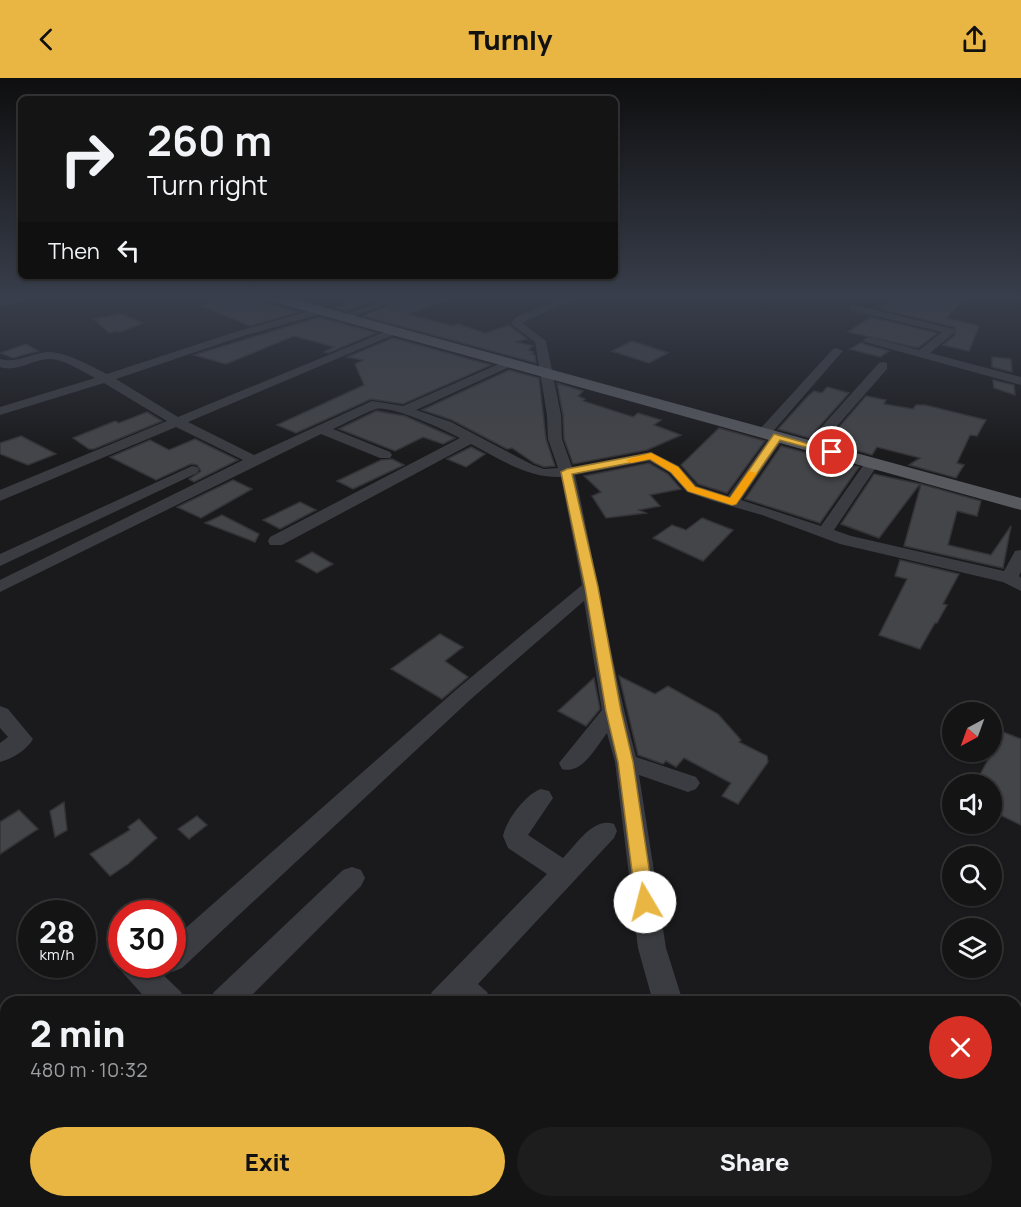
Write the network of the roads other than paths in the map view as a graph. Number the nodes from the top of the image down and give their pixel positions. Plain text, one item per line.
1 (191, 351) edge
2 (348, 351) edge
3 (465, 351) edge
4 (542, 351) edge
5 (837, 351) dead end
6 (909, 351) edge
7 (925, 351) edge
8 (921, 354) junction
9 (0, 363) edge
10 (510, 363) junction
11 (883, 366) dead end
12 (546, 373) junction
13 (105, 378) junction
14 (1021, 381) edge
15 (404, 410) junction
16 (0, 411) edge
17 (178, 423) junction
18 (320, 429) junction
19 (771, 435) junction
20 (471, 438) junction
21 (812, 446) junction
22 (385, 455) dead end
23 (254, 460) junction
24 (872, 463) junction
25 (192, 470) dead end
26 (567, 472) junction
27 (0, 496) edge
28 (732, 502) junction
29 (1021, 504) edge
30 (825, 532) junction
31 (276, 542) dead end
32 (1021, 555) edge
33 (0, 561) edge
34 (1015, 582) edge
35 (0, 586) edge
36 (591, 587) junction
37 (613, 711) junction
38 (0, 714) edge
39 (0, 754) edge
40 (626, 762) junction
41 (570, 763) dead end
42 (688, 783) dead end
43 (540, 798) dead end
44 (604, 831) dead end
45 (566, 873) junction
46 (352, 878) dead end
47 (186, 946) edge
48 (154, 978) edge
49 (167, 996) edge
50 (230, 996) edge
51 (459, 996) edge
52 (666, 996) edge

1 - 13 street
2 - 17 street
3 - 10 main road
4 - 12 street
5 - 19 street
6 - 8 street
7 - 8 street
8 - 14 street
9 - 13 street
10 - 12 main road
10 - 15 street
11 - 21 street
12 - 19 main road
12 - 26 street
13 - 16 street
13 - 17 street
15 - 18 street
15 - 20 street
17 - 23 street
17 - 27 street
18 - 22 street
18 - 23 street
19 - 21 main road
19 - 28 street
20 - 26 street
20 - 31 street
21 - 24 main road
23 - 35 street
24 - 29 main road
24 - 30 street
25 - 33 street
26 - 28 street
26 - 36 street
28 - 30 street
30 - 34 street
32 - 34 street
36 - 37 street
36 - 47 street
37 - 40 street
37 - 41 street
38 - 39 street
40 - 42 street
40 - 52 street
43 - 45 street
44 - 45 street
45 - 51 street
46 - 50 street
48 - 49 street

